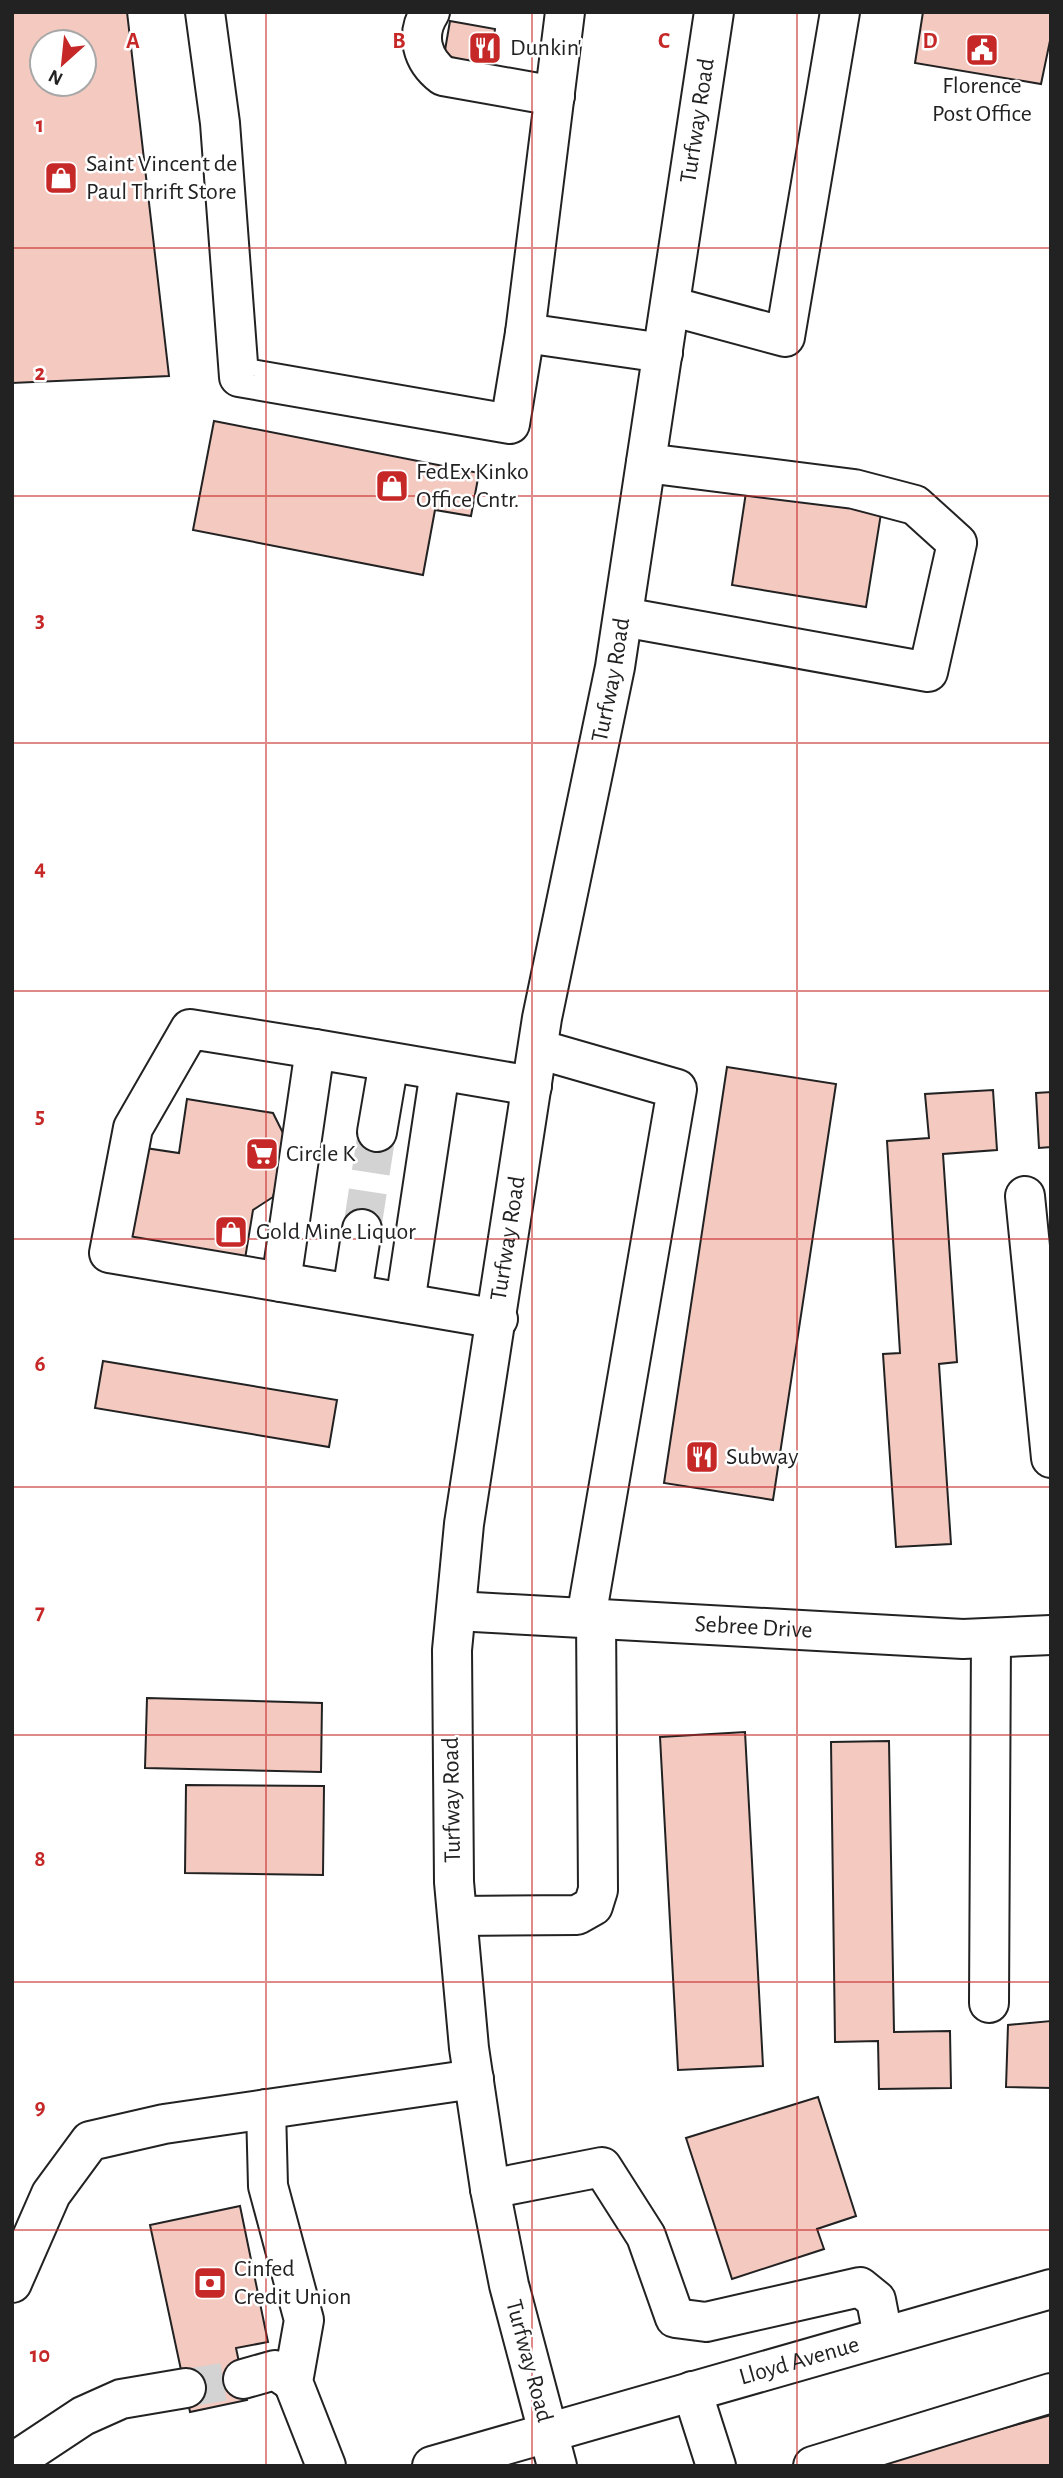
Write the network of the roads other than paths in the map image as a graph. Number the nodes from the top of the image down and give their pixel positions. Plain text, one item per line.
1 (205, 12) edge
2 (430, 12) edge
3 (714, 12) edge
4 (840, 12) edge
5 (562, 13) edge
6 (555, 96) junction
7 (670, 306) junction
8 (526, 333) junction
9 (663, 353) junction
10 (646, 463) junction
11 (623, 617) junction
12 (315, 1049) junction
13 (538, 1049) junction
14 (389, 1062) junction
15 (440, 1071) junction
16 (532, 1086) junction
17 (377, 1132) tunnel mouth
18 (1025, 1196) dead end
19 (362, 1229) tunnel mouth
20 (281, 1282) junction
21 (352, 1293) junction
22 (405, 1303) junction
23 (498, 1319) junction
24 (1051, 1458) edge
25 (456, 1611) junction
26 (591, 1618) junction
27 (1051, 1635) edge
28 (991, 1638) junction
29 (457, 1916) junction
30 (989, 2003) dead end
31 (474, 2078) junction
32 (266, 2109) junction
33 (490, 2189) junction
34 (12, 2283) edge
35 (1051, 2289) edge
36 (883, 2336) junction
37 (243, 2379) tunnel mouth
38 (293, 2382) junction
39 (186, 2388) tunnel mouth
40 (692, 2391) junction
41 (1051, 2393) edge
42 (553, 2449) edge
43 (12, 2463) edge
44 (326, 2466) edge
45 (432, 2466) edge
46 (716, 2466) edge
47 (813, 2466) edge

1 - 8 main road
2 - 6 main road
3 - 7 main road, Turfway Road
4 - 7 main road
5 - 6 main road
6 - 8 main road
7 - 9 main road, Turfway Road
8 - 9 main road
9 - 10 main road, Turfway Road
10 - 11 main road, Turfway Road
10 - 11 main road
11 - 13 main road, Turfway Road
12 - 14 main road
12 - 20 main road
12 - 20 main road
13 - 16 main road, Turfway Road
13 - 26 main road
14 - 15 main road
14 - 17 main road
15 - 16 main road
15 - 22 main road
16 - 23 main road, Turfway Road
18 - 24 main road
19 - 21 main road
20 - 21 main road
21 - 22 main road
22 - 23 main road
23 - 25 main road, Turfway Road
25 - 26 main road, Sebree Drive
25 - 29 main road, Turfway Road
26 - 28 main road, Sebree Drive
26 - 29 main road
27 - 28 main road, Sebree Drive
28 - 30 main road
29 - 31 main road, Turfway Road
31 - 32 main road
31 - 33 main road, Turfway Road
32 - 34 main road
32 - 38 main road
33 - 36 main road
33 - 42 main road, Turfway Road
35 - 36 main road, Lloyd Avenue
36 - 40 main road, Lloyd Avenue
37 - 38 main road
38 - 44 main road
39 - 43 main road
40 - 42 main road, Lloyd Avenue
40 - 46 main road
41 - 47 main road
42 - 45 main road, Lloyd Avenue

